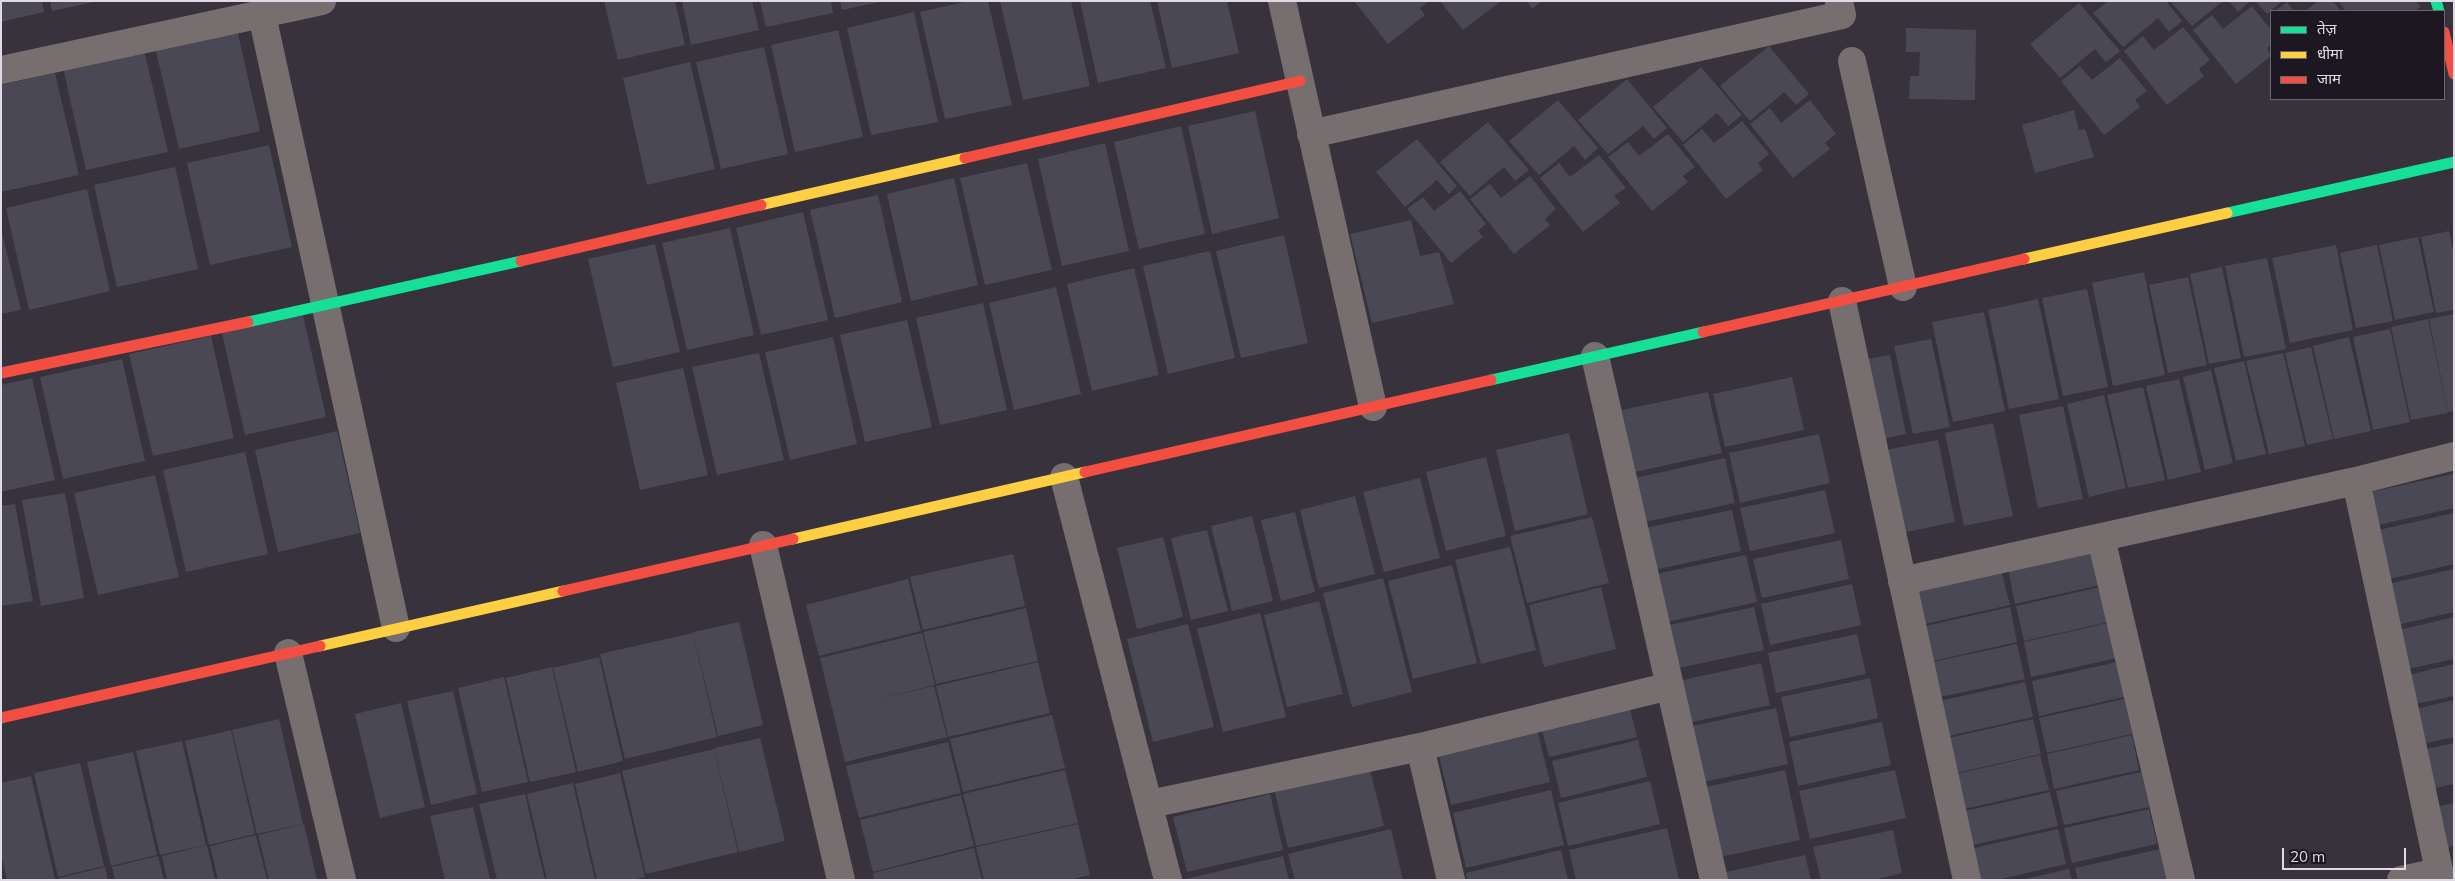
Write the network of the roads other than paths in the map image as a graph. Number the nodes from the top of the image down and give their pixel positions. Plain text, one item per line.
1 (322, 1) edge
2 (1282, 1) edge
3 (1839, 1) edge
4 (262, 15) junction
5 (2445, 36) edge
6 (1852, 61) dead end
7 (1, 70) edge
8 (2454, 74) edge
9 (1300, 81) junction
10 (1311, 134) junction
11 (2454, 162) edge
12 (1903, 287) junction
13 (1842, 301) junction
14 (325, 306) junction
15 (1595, 356) junction
16 (1, 373) edge
17 (1373, 407) junction
18 (2454, 456) edge
19 (1064, 477) junction
20 (2356, 481) junction
21 (2101, 538) junction
22 (763, 545) junction
23 (1902, 581) junction
24 (396, 628) junction
25 (288, 653) junction
26 (1670, 686) junction
27 (1, 718) edge
28 (1420, 747) junction
29 (1150, 804) junction
30 (2440, 876) edge
31 (837, 879) edge
32 (342, 880) edge
33 (1168, 880) edge
34 (1451, 880) edge
35 (1714, 880) edge
36 (1967, 880) edge
37 (2181, 880) edge
38 (2401, 880) edge

1 - 4 street
2 - 9 street
3 - 10 street
4 - 7 street
4 - 14 street
5 - 8 street
6 - 12 street
9 - 10 street
9 - 14 street
10 - 17 street
11 - 12 street
12 - 13 street
13 - 15 street
13 - 23 street
14 - 16 street
14 - 24 street
15 - 17 street
15 - 26 street
17 - 19 street
18 - 20 street
19 - 22 street
19 - 29 street
20 - 21 street
20 - 30 street
21 - 23 street
21 - 37 street
22 - 24 street
22 - 31 street
23 - 36 street
24 - 25 street
25 - 27 street
25 - 32 street
26 - 28 street
26 - 35 street
28 - 29 street
28 - 34 street
29 - 33 street
30 - 38 street

